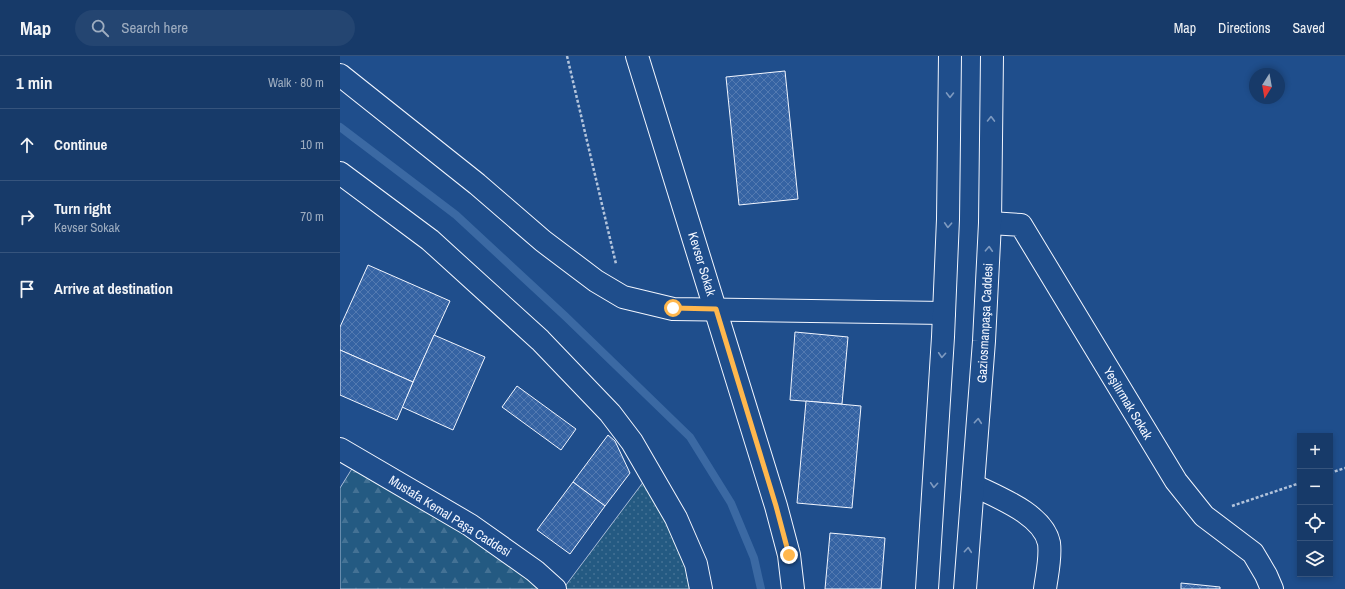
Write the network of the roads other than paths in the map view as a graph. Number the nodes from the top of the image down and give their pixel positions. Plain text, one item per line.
1 (637, 56) edge
2 (950, 56) edge
3 (992, 56) edge
4 (340, 75) edge
5 (340, 173) edge
6 (990, 223) junction
7 (716, 309) junction
8 (944, 313) junction
9 (340, 449) edge
10 (973, 485) junction
11 (555, 589) edge
12 (701, 589) edge
13 (793, 589) edge
14 (927, 589) edge
15 (965, 589) edge
16 (1045, 589) edge
17 (1272, 589) edge

1 - 7 main road, Kevser Sokak
2 -> 8 main road
6 -> 3 main road, Gaziosmanpaşa Caddesi
4 - 7 main road
5 - 12 main road
10 -> 6 main road, Gaziosmanpaşa Caddesi
6 - 17 main road, Yeşilırmak Sokak
7 - 8 main road
7 - 13 main road, Kevser Sokak
8 -> 14 main road
9 - 11 main road, Mustafa Kemal Paşa Caddesi
15 -> 10 main road, Gaziosmanpaşa Caddesi
10 - 16 main road

